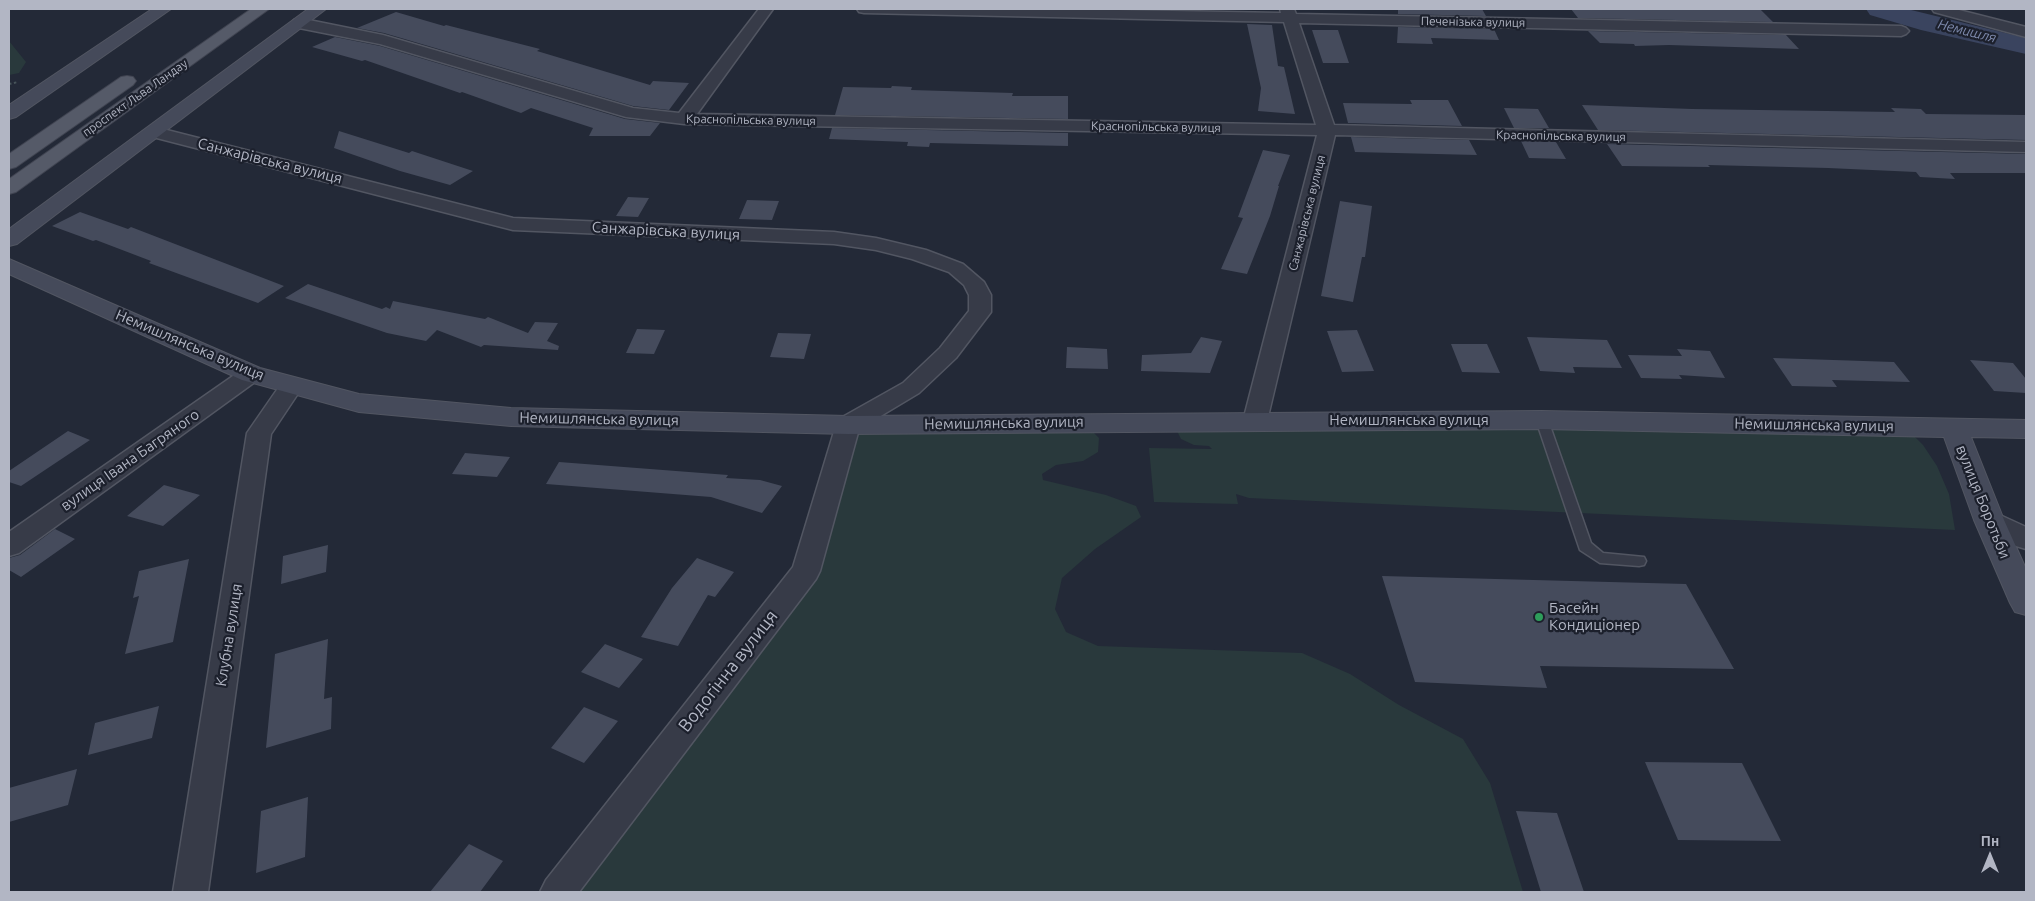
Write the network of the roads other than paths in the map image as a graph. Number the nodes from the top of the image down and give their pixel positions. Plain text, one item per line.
1 (162, 9) edge
2 (261, 9) edge
3 (318, 9) edge
4 (766, 9) edge
5 (864, 9) edge
6 (1939, 9) edge
7 (1288, 13) edge
8 (1701, 15) dead end
9 (299, 23) junction
10 (1713, 28) junction
11 (1901, 31) dead end
12 (2026, 32) edge
13 (144, 69) dead end
14 (9, 113) edge
15 (684, 118) junction
16 (1328, 130) junction
17 (155, 132) junction
18 (2026, 147) edge
19 (9, 162) edge
20 (9, 188) edge
21 (9, 239) edge
22 (9, 266) edge
23 (251, 374) junction
24 (292, 386) junction
25 (1256, 420) junction
26 (1542, 420) junction
27 (848, 425) junction
28 (1954, 428) junction
29 (2026, 430) edge
30 (1988, 520) junction
31 (2026, 539) edge
32 (9, 546) edge
33 (1639, 560) dead end
34 (2026, 603) edge
35 (190, 892) edge
36 (558, 892) edge

1 - 14 street
2 - 20 main road, проспект Льва Ландау
3 - 9 street
4 - 15 street
5 - 7 street, Печенізька вулиця
6 - 12 street
7 - 10 street, Печенізька вулиця
7 - 16 street
8 - 10 street
9 - 15 street, Краснопільська вулиця
9 - 17 street
10 - 11 street, Печенізька вулиця
13 - 19 main road, проспект Льва Ландау
15 - 16 street, Краснопільська вулиця
16 - 18 street, Краснопільська вулиця
16 - 25 street, Санжарівська вулиця
17 - 21 street
17 - 27 street, Санжарівська вулиця
22 - 23 street, Немишлянська вулиця
23 - 24 street, Немишлянська вулиця
23 - 32 street, вулиця Івана Багряного
24 - 27 street, Немишлянська вулиця
24 - 35 street, Клубна вулиця
25 - 26 street, Немишлянська вулиця
25 - 27 street, Немишлянська вулиця
26 - 28 street, Немишлянська вулиця
26 - 33 lane
27 - 36 street, Водогінна вулиця
28 - 29 street, Немишлянська вулиця
28 - 30 street, вулиця Боротьби
30 - 31 street
30 - 34 street, вулиця Боротьби

